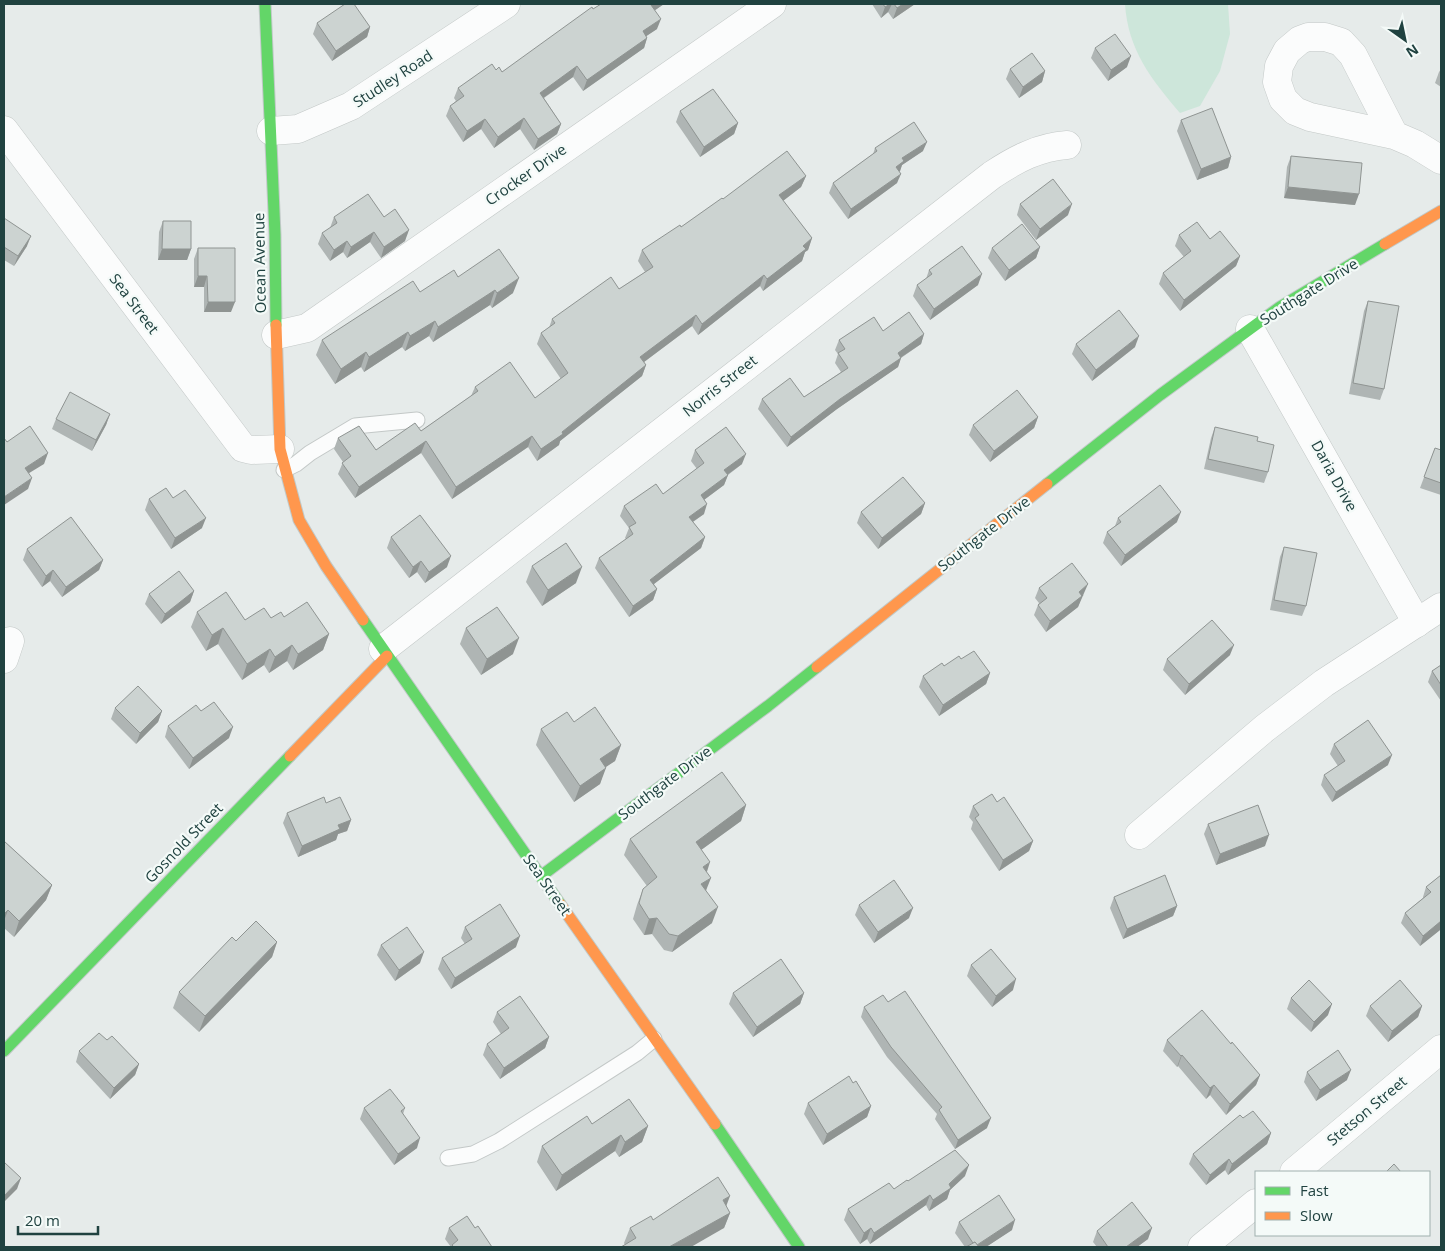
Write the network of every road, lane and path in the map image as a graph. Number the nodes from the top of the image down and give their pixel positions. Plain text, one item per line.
1 (265, 4) edge
2 (506, 4) edge
3 (772, 4) edge
4 (4, 130) edge
5 (271, 132) junction
6 (1394, 136) dead end
7 (1067, 145) dead end
8 (1441, 160) edge
9 (1441, 211) edge
10 (1250, 329) junction
11 (276, 335) junction
12 (417, 420) dead end
13 (282, 459) junction
14 (299, 520) joint
15 (1441, 607) edge
16 (1417, 623) junction
17 (385, 652) junction
18 (1138, 835) dead end
19 (541, 876) junction
20 (654, 1039) junction
21 (7, 1040) edge
22 (1441, 1049) edge
23 (448, 1158) dead end
24 (1295, 1171) edge
25 (1255, 1204) edge
26 (799, 1247) edge
27 (1202, 1247) edge

1 - 5 street, Ocean Avenue
2 - 5 street, Studley Road
3 - 11 street, Crocker Drive
4 - 13 street, Sea Street
5 - 11 street, Ocean Avenue
6 - 8 street
7 - 17 street, Norris Street
9 - 10 street, Southgate Drive
10 - 16 street, Daria Drive
10 - 19 street, Southgate Drive
11 - 13 street, Ocean Avenue
12 - 13 lane
13 - 14 street, Ocean Avenue
14 - 17 street, Sea Street
15 - 16 street
16 - 18 street
17 - 19 street, Sea Street
17 - 21 street, Gosnold Street
19 - 20 street, Sea Street
20 - 23 lane
20 - 26 street, Sea Street
22 - 24 street, Stetson Street
25 - 27 street

